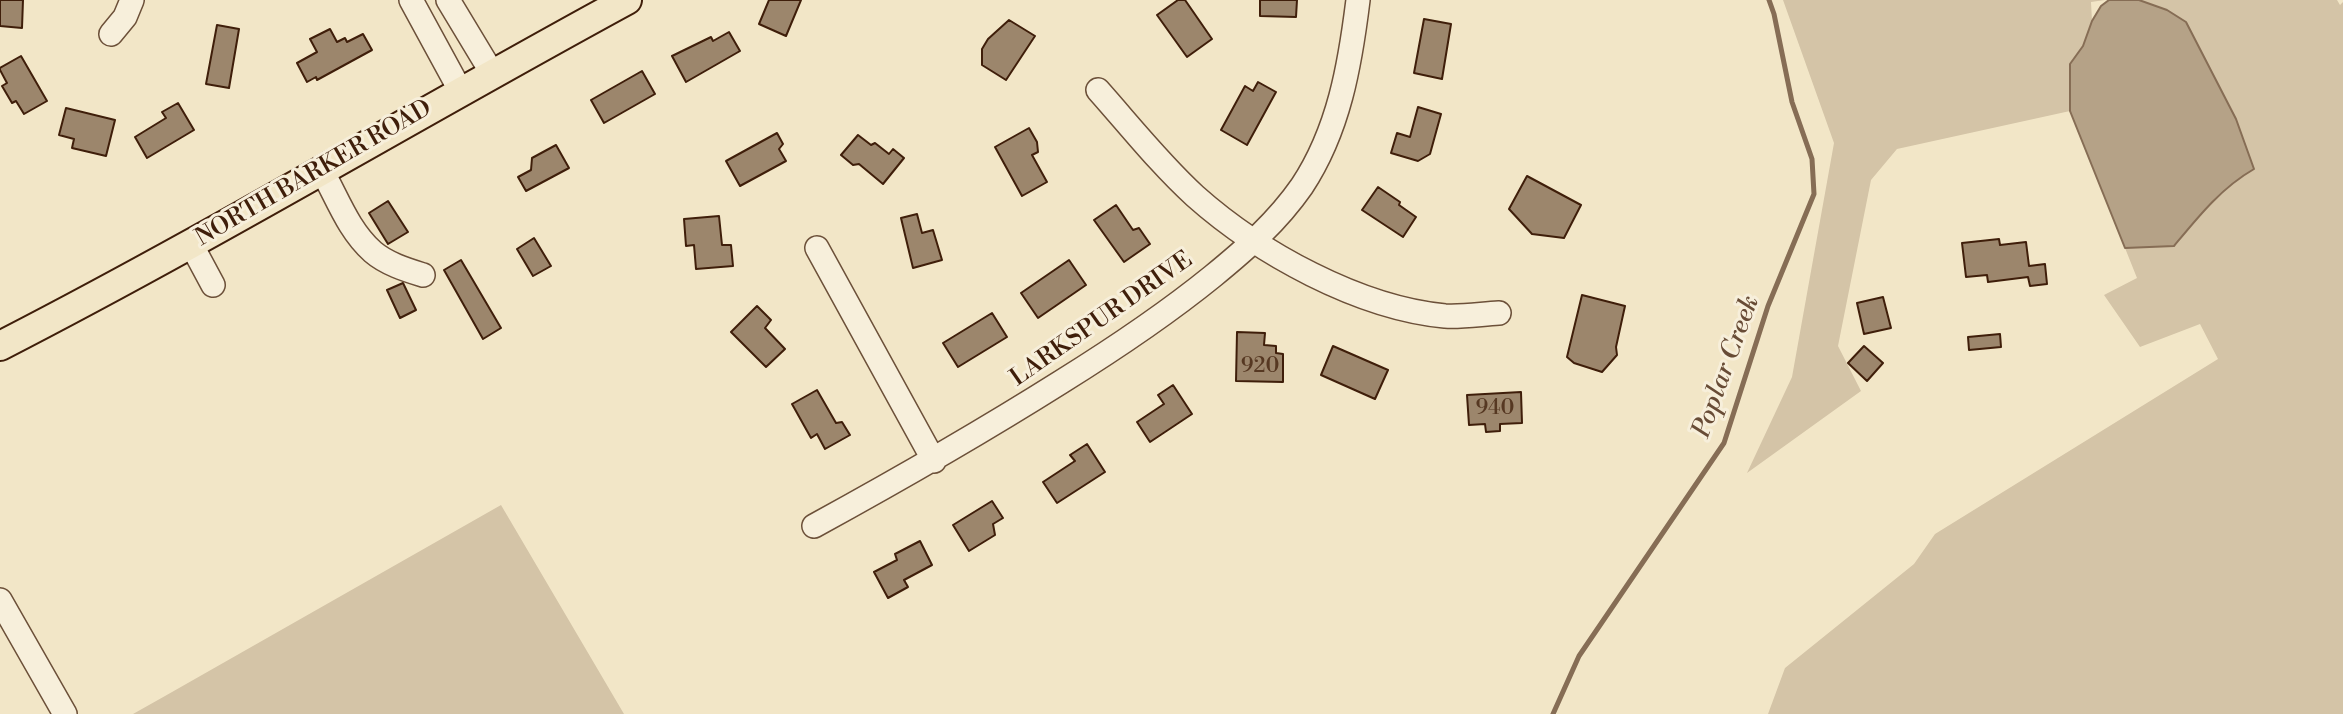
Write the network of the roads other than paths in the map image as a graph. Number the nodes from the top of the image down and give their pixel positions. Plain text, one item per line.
1 (132, 0) edge
2 (411, 0) edge
3 (448, 0) edge
4 (627, 0) edge
5 (1358, 0) edge
6 (111, 34) dead end
7 (492, 73) junction
8 (460, 90) junction
9 (1098, 90) dead end
10 (321, 169) junction
11 (1256, 241) junction
12 (191, 244) junction
13 (817, 248) dead end
14 (423, 275) dead end
15 (213, 285) dead end
16 (1499, 313) dead end
17 (0, 346) edge
18 (934, 461) junction
19 (814, 526) dead end
20 (0, 600) edge
21 (65, 714) edge

1 - 6 street
2 - 8 street
3 - 7 street
4 - 7 main road, NORTH BARKER ROAD
5 - 11 street, LARKSPUR DRIVE
7 - 8 main road, NORTH BARKER ROAD
8 - 10 main road, NORTH BARKER ROAD
9 - 11 street
10 - 12 main road, NORTH BARKER ROAD
10 - 14 street
11 - 16 street
11 - 18 street, LARKSPUR DRIVE
12 - 15 street
12 - 17 main road, NORTH BARKER ROAD
13 - 18 street
18 - 19 street, LARKSPUR DRIVE
20 - 21 street

